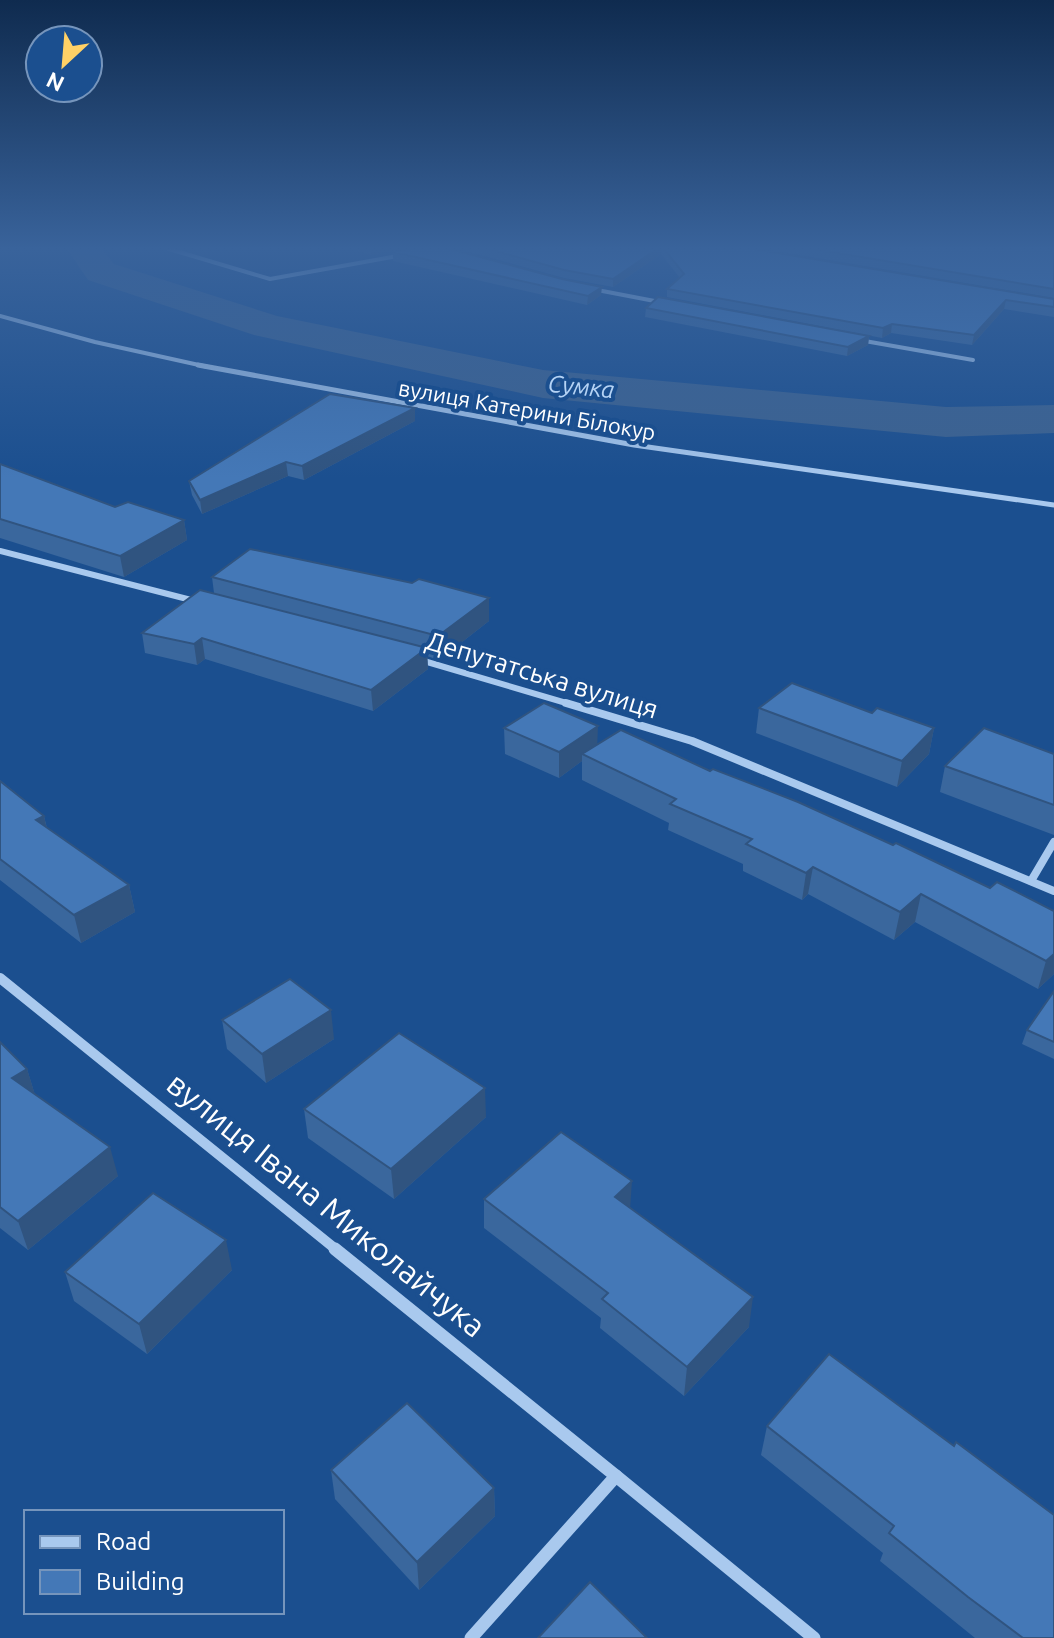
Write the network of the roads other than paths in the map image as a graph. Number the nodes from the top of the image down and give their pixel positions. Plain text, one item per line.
1 (38, 325) edge
2 (851, 338) edge
3 (973, 360) dead end
4 (1054, 505) edge
5 (0, 551) edge
6 (211, 605) edge
7 (407, 656) edge
8 (1054, 842) edge
9 (1031, 881) junction
10 (1054, 891) edge
11 (0, 978) edge
12 (616, 1476) junction
13 (471, 1638) edge
14 (814, 1638) edge

1 - 4 street, вулиця Катерини Білокур
2 - 3 street
5 - 6 street
7 - 9 street, Депутатська вулиця
8 - 9 street
9 - 10 street, Депутатська вулиця
11 - 12 street, вулиця Івана Миколайчука
12 - 13 street
12 - 14 street, вулиця Івана Миколайчука

